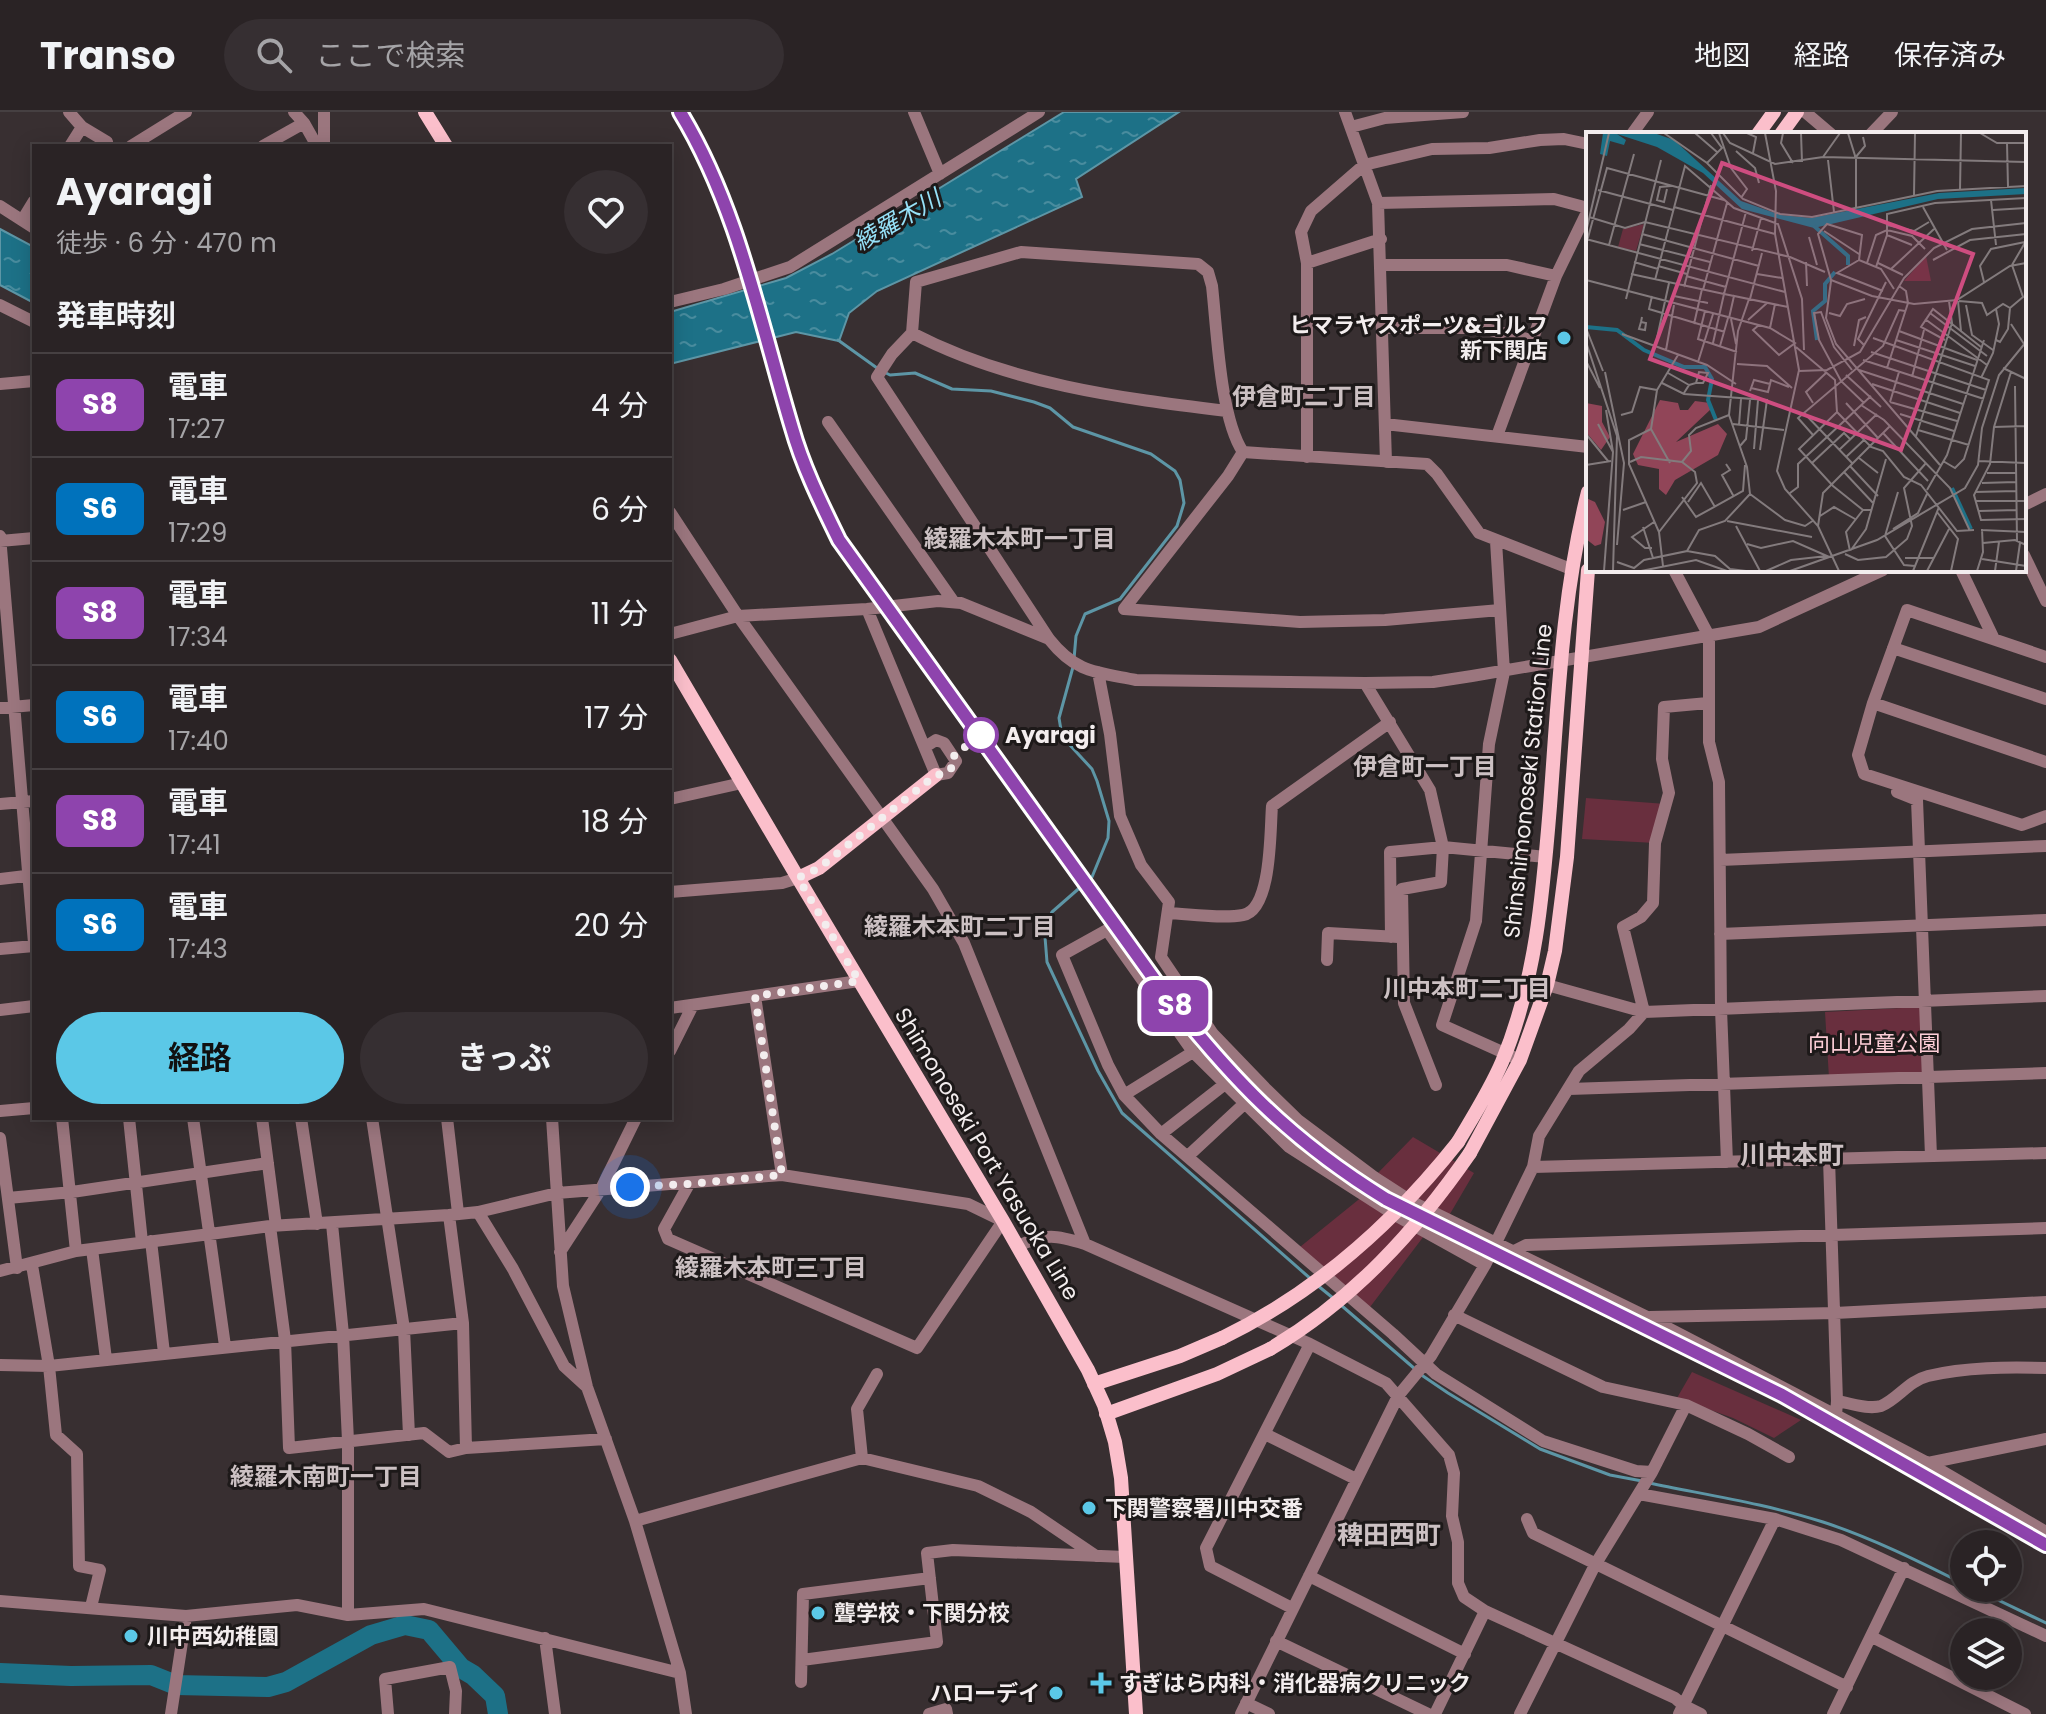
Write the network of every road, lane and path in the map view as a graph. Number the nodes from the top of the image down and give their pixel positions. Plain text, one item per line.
1 (69, 112) edge
2 (186, 112) edge
3 (294, 112) edge
4 (324, 112) edge
5 (425, 112) edge
6 (914, 112) edge
7 (1039, 112) edge
8 (1345, 112) edge
9 (1431, 112) edge
10 (1463, 112) edge
11 (1648, 112) edge
12 (1774, 112) edge
13 (1797, 112) edge
14 (1805, 112) edge
15 (1892, 112) edge
16 (171, 116) edge
17 (304, 123) junction
18 (82, 127) junction
19 (1351, 127) junction
20 (1633, 132) edge
21 (1759, 132) edge
22 (1782, 132) edge
23 (1829, 132) edge
24 (1873, 132) edge
25 (71, 144) edge
26 (107, 144) edge
27 (134, 144) edge
28 (267, 144) edge
29 (316, 144) edge
30 (324, 144) edge
31 (445, 144) edge
32 (1586, 144) edge
33 (1364, 165) junction
34 (940, 174) junction
35 (1378, 203) junction
36 (32, 204) edge
37 (0, 206) edge
38 (1586, 208) edge
39 (1586, 213) edge
40 (23, 219) junction
41 (32, 226) edge
42 (1381, 239) junction
43 (1307, 263) junction
44 (1381, 265) junction
45 (1556, 276) junction
46 (672, 302) edge
47 (0, 305) edge
48 (32, 321) edge
49 (1383, 328) junction
50 (912, 333) junction
51 (1531, 340) junction
52 (32, 381) edge
53 (0, 384) edge
54 (1227, 411) junction
55 (828, 422) dead end
56 (1385, 424) junction
57 (1497, 436) junction
58 (1586, 447) edge
59 (1243, 452) junction
60 (1307, 457) junction
61 (1386, 462) junction
62 (2046, 494) edge
63 (1586, 501) edge
64 (2026, 504) edge
65 (672, 515) edge
66 (32, 538) edge
67 (0, 540) edge
68 (1496, 541) junction
69 (2026, 559) edge
70 (1571, 569) junction
71 (1588, 572) edge
72 (1675, 572) edge
73 (1962, 572) edge
74 (1868, 573) edge
75 (953, 601) junction
76 (2046, 601) edge
77 (867, 609) junction
78 (1500, 610) junction
79 (738, 616) junction
80 (672, 633) edge
81 (1709, 636) junction
82 (1049, 639) junction
83 (1994, 639) junction
84 (1893, 648) junction
85 (2046, 657) edge
86 (1581, 659) junction
87 (1561, 661) junction
88 (672, 663) edge
89 (1098, 672) junction
90 (1504, 672) junction
91 (1365, 683) junction
92 (2046, 699) edge
93 (1708, 703) junction
94 (1873, 703) junction
95 (32, 705) edge
96 (14, 707) junction
97 (0, 708) edge
98 (1390, 722) junction
99 (925, 747) junction
100 (2046, 762) edge
101 (936, 775) junction
102 (1879, 779) junction
103 (742, 783) junction
104 (672, 799) edge
105 (28, 802) edge
106 (0, 804) edge
107 (2046, 816) edge
108 (881, 818) junction
109 (2046, 846) edge
110 (1443, 847) junction
111 (1483, 849) junction
112 (1920, 850) junction
113 (1546, 857) junction
114 (1720, 860) junction
115 (31, 876) edge
116 (798, 878) junction
117 (0, 879) edge
118 (672, 892) edge
119 (32, 899) edge
120 (1168, 913) junction
121 (2046, 920) edge
122 (1923, 925) junction
123 (1720, 934) junction
124 (1396, 937) junction
125 (32, 944) edge
126 (0, 949) edge
127 (1327, 960) dead end
128 (859, 981) junction
129 (1547, 985) junction
130 (755, 996) junction
131 (2046, 996) edge
132 (1924, 1001) junction
133 (693, 1005) junction
134 (32, 1006) edge
135 (672, 1008) edge
136 (1721, 1009) junction
137 (0, 1010) edge
138 (1644, 1012) junction
139 (672, 1047) edge
140 (1193, 1052) junction
141 (1505, 1054) junction
142 (1520, 1060) junction
143 (2046, 1073) edge
144 (1928, 1077) junction
145 (1225, 1084) junction
146 (1725, 1084) junction
147 (1436, 1085) dead end
148 (1569, 1089) junction
149 (1124, 1095) junction
150 (1244, 1104) junction
151 (32, 1108) edge
152 (0, 1111) edge
153 (62, 1120) edge
154 (129, 1120) edge
155 (193, 1120) edge
156 (262, 1120) edge
157 (301, 1120) edge
158 (372, 1120) edge
159 (447, 1120) edge
160 (552, 1120) edge
161 (635, 1120) edge
162 (1161, 1134) junction
163 (0, 1138) edge
164 (2046, 1153) edge
165 (1188, 1156) junction
166 (1931, 1156) junction
167 (1829, 1159) junction
168 (1727, 1162) junction
169 (268, 1163) junction
170 (1533, 1167) junction
171 (202, 1173) junction
172 (782, 1175) junction
173 (135, 1183) junction
174 (689, 1184) junction
175 (601, 1189) junction
176 (72, 1192) junction
177 (557, 1193) junction
178 (8, 1198) junction
179 (478, 1212) junction
180 (454, 1214) junction
181 (386, 1220) junction
182 (1003, 1221) junction
183 (317, 1224) junction
184 (332, 1224) junction
185 (273, 1226) junction
186 (2046, 1228) edge
187 (210, 1234) junction
188 (1832, 1237) junction
189 (147, 1242) junction
190 (1496, 1242) junction
191 (1085, 1244) junction
192 (1018, 1246) junction
193 (92, 1249) junction
194 (76, 1251) junction
195 (1514, 1251) junction
196 (560, 1252) junction
197 (32, 1265) junction
198 (1485, 1265) junction
199 (17, 1268) junction
200 (0, 1271) edge
201 (2046, 1302) edge
202 (1835, 1313) junction
203 (1454, 1315) junction
204 (1647, 1317) junction
205 (463, 1323) junction
206 (404, 1329) junction
207 (343, 1334) junction
208 (285, 1340) junction
209 (1310, 1344) junction
210 (225, 1346) junction
211 (164, 1353) junction
212 (106, 1359) junction
213 (0, 1365) edge
214 (49, 1366) junction
215 (2046, 1368) edge
216 (1420, 1369) junction
217 (877, 1374) dead end
218 (1094, 1384) junction
219 (587, 1387) junction
220 (1398, 1396) junction
221 (1837, 1401) junction
222 (1686, 1405) junction
223 (1106, 1414) junction
224 (1836, 1416) junction
225 (1265, 1434) junction
226 (409, 1435) junction
227 (606, 1439) junction
228 (2046, 1439) edge
229 (348, 1441) junction
230 (466, 1448) junction
231 (1789, 1457) dead end
232 (862, 1458) junction
233 (1928, 1463) junction
234 (1651, 1474) junction
235 (1356, 1479) junction
236 (1641, 1492) junction
237 (1527, 1519) dead end
238 (1775, 1519) junction
239 (635, 1521) junction
240 (2046, 1532) edge
241 (1096, 1556) junction
242 (1125, 1557) junction
243 (1595, 1565) junction
244 (1904, 1568) junction
245 (1309, 1576) junction
246 (930, 1578) junction
247 (0, 1601) edge
248 (91, 1607) junction
249 (1292, 1608) junction
250 (1485, 1611) junction
251 (348, 1615) junction
252 (186, 1616) junction
253 (1722, 1626) junction
254 (2046, 1636) edge
255 (1872, 1637) junction
256 (545, 1638) junction
257 (1276, 1641) junction
258 (1555, 1642) junction
259 (1465, 1654) junction
260 (802, 1660) junction
261 (680, 1673) junction
262 (801, 1682) dead end
263 (1847, 1687) junction
264 (1244, 1709) edge
265 (1681, 1710) edge
266 (171, 1714) edge
267 (388, 1714) edge
268 (455, 1714) edge
269 (555, 1714) edge
270 (686, 1714) edge
271 (929, 1714) edge
272 (947, 1714) edge
273 (1136, 1714) edge
274 (1269, 1714) edge
275 (1428, 1714) edge
276 (1435, 1714) edge
277 (1520, 1714) edge
278 (1701, 1714) edge
279 (1833, 1714) edge
280 (2025, 1714) edge

1 - 18 street
2 - 16 street
3 - 17 street
4 - 30 street
5 - 31 main road
6 - 34 street
7 - 34 street
8 - 19 street
9 - 10 street
9 - 19 street
11 - 20 street
12 - 21 main road
13 - 22 main road
14 - 23 street
15 - 24 street
16 - 27 street
17 - 28 street
17 - 29 street
18 - 25 street
18 - 26 street
19 - 33 street
32 - 33 street
33 - 35 street
33 - 43 street
34 - 46 street
35 - 38 street
35 - 42 street
36 - 40 street
37 - 40 street
39 - 45 street
40 - 41 street
42 - 43 street
42 - 44 street
43 - 60 street
44 - 45 street
44 - 49 street
45 - 51 street
47 - 48 street
49 - 51 street
49 - 56 street
50 - 54 street
50 - 54 street
50 - 82 street
51 - 57 street
52 - 53 street
54 - 59 street
55 - 75 street
56 - 57 street
56 - 61 street
57 - 58 street
59 - 60 street
59 - 78 street
60 - 61 street
61 - 68 street
62 - 64 street
63 - 70 main road, Shinshimonoseki Station Line
65 - 79 street
66 - 67 street
67 - 96 street
68 - 70 street
68 - 78 street
69 - 76 street
70 - 87 main road, Shinshimonoseki Station Line
71 - 86 main road, Shinshimonoseki Station Line
72 - 81 street
73 - 83 street
74 - 81 street
75 - 77 street
75 - 82 street
77 - 79 street
77 - 99 street
78 - 90 street
79 - 80 street
79 - 108 street
81 - 86 street
81 - 93 street
82 - 89 street
83 - 84 street
83 - 85 street
84 - 92 street
84 - 94 street
86 - 87 street
86 - 129 main road, Shinshimonoseki Station Line
87 - 90 street
87 - 113 main road, Shinshimonoseki Station Line
88 - 103 main road, Shimonoseki Port Yasuoka Line
89 - 91 street
89 - 120 street
90 - 91 street
90 - 111 street
91 - 98 street
93 - 114 street
93 - 138 street
94 - 100 street
94 - 102 street
95 - 96 street
96 - 97 street
96 - 105 street
98 - 110 street
98 - 120 street
99 - 101 street
99 - 101 street
101 - 108 main road
102 - 107 street
102 - 112 street
103 - 104 street
103 - 116 main road, Shimonoseki Port Yasuoka Line
105 - 106 street
105 - 115 street
108 - 116 main road
108 - 191 street
109 - 112 street
110 - 111 street
110 - 124 street
110 - 124 street
111 - 113 street
111 - 141 street
112 - 114 street
112 - 122 street
113 - 141 main road, Shinshimonoseki Station Line
114 - 123 street
115 - 117 street
115 - 119 street
116 - 118 street
116 - 128 main road, Shimonoseki Port Yasuoka Line
120 - 190 street
121 - 122 street
122 - 123 street
122 - 132 street
123 - 136 street
124 - 127 street
124 - 147 street
125 - 126 street
128 - 130 street
128 - 182 main road, Shimonoseki Port Yasuoka Line
129 - 138 street
129 - 142 main road, Shinshimonoseki Station Line
130 - 133 street
130 - 172 street
131 - 132 street
132 - 136 street
132 - 144 street
133 - 135 street
133 - 139 street
134 - 137 street
136 - 138 street
136 - 146 street
138 - 148 street
140 - 145 street
140 - 149 street
140 - 149 street
141 - 142 street
141 - 218 main road, Shinshimonoseki Station Line, bridge
142 - 223 main road, Shinshimonoseki Station Line, bridge
143 - 144 street
144 - 146 street
144 - 166 street
145 - 150 street
145 - 162 street
146 - 148 street
146 - 168 street
148 - 170 street
149 - 162 street
150 - 165 street
150 - 198 street
151 - 152 street
153 - 176 street
154 - 173 street
155 - 171 street
156 - 169 street
157 - 183 street
158 - 181 street
159 - 180 street
160 - 177 street
161 - 175 street
162 - 165 street
163 - 178 street
164 - 166 street
165 - 216 street
166 - 167 street
167 - 168 street
167 - 188 street
168 - 170 street
169 - 171 street
169 - 185 street
170 - 190 street
171 - 173 street
171 - 187 street
172 - 174 street
172 - 182 street
173 - 176 street
173 - 189 street
174 - 175 street
174 - 182 street
175 - 177 street
175 - 196 street
176 - 178 street
176 - 194 street
177 - 179 street
177 - 196 street
178 - 199 street
179 - 180 street
179 - 219 street
180 - 181 street
180 - 205 street
181 - 184 street
181 - 206 street
182 - 192 main road, Shimonoseki Port Yasuoka Line
183 - 184 street
183 - 185 street
184 - 207 street
185 - 187 street
185 - 208 street
186 - 188 street
187 - 189 street
187 - 210 street
188 - 195 street
188 - 202 street
189 - 193 street
189 - 211 street
190 - 195 street
190 - 198 street
191 - 192 street
191 - 209 street
192 - 218 main road, Shimonoseki Port Yasuoka Line
193 - 194 street
193 - 212 street
194 - 197 street
195 - 204 street
196 - 219 street
197 - 199 street
197 - 214 street
198 - 203 street
199 - 200 street
201 - 202 street
202 - 204 street
202 - 221 street
203 - 216 street
203 - 222 street
204 - 224 street
205 - 206 street
205 - 230 street
206 - 207 street
206 - 226 street
207 - 208 street
207 - 229 street
208 - 210 street
208 - 229 street
209 - 220 street
209 - 225 street
210 - 211 street
211 - 212 street
212 - 214 street
213 - 214 street
214 - 248 street
215 - 221 street
216 - 220 street
216 - 234 street
217 - 232 street
218 - 223 main road, Shimonoseki Port Yasuoka Line
219 - 227 street
220 - 235 street
220 - 250 street
221 - 224 street
222 - 231 street
222 - 234 street
223 - 242 main road, Shimonoseki Port Yasuoka Line
224 - 233 street
225 - 235 street
225 - 249 street
226 - 229 street
226 - 230 street
227 - 230 street
227 - 239 street
228 - 233 street
229 - 251 street
232 - 239 street
232 - 241 street
233 - 240 street
234 - 236 street
235 - 245 street
236 - 238 street
236 - 243 street
237 - 243 street
238 - 244 street
238 - 253 street
239 - 261 street
241 - 242 street
241 - 246 street
242 - 273 main road, Shimonoseki Port Yasuoka Line
243 - 253 street
243 - 258 street
244 - 254 street
244 - 255 street
245 - 249 street
245 - 259 street
246 - 260 street
246 - 260 street
247 - 248 street
248 - 252 street
249 - 257 street
250 - 258 street
250 - 259 street
251 - 252 street
251 - 256 street
252 - 266 street
253 - 263 street
253 - 265 street
255 - 263 street
255 - 280 street
256 - 261 street
256 - 269 street
257 - 264 street
257 - 275 street
258 - 265 street
258 - 277 street
259 - 276 street
260 - 262 street
261 - 270 street
263 - 279 street
264 - 274 street
265 - 278 street
267 - 268 street
271 - 272 street

